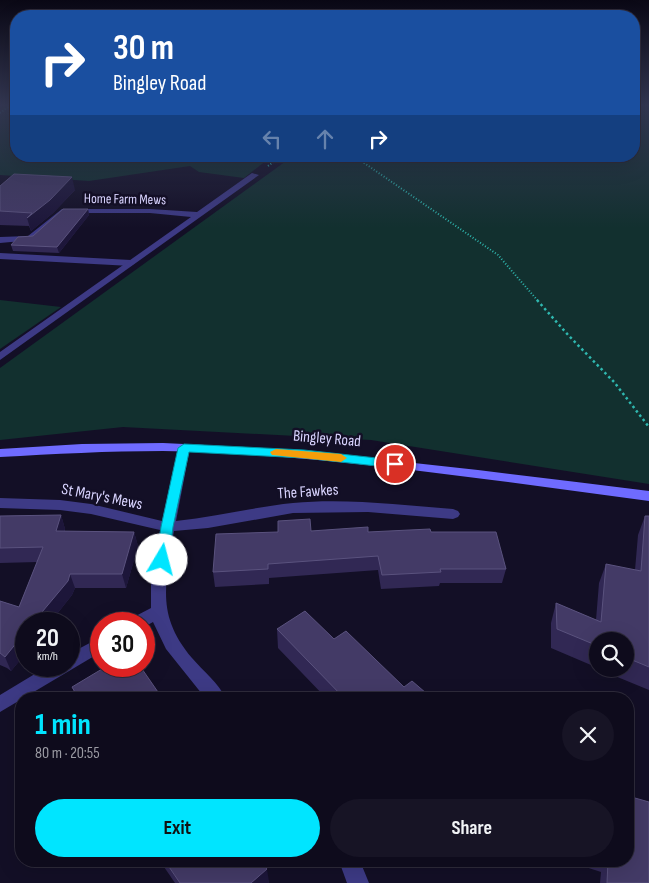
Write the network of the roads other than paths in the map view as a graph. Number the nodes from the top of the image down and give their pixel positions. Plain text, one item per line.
1 (255, 176) dead end
2 (200, 215) junction
3 (0, 240) edge
4 (0, 256) edge
5 (131, 263) junction
6 (0, 357) edge
7 (184, 448) junction
8 (0, 453) edge
9 (649, 496) edge
10 (0, 503) edge
11 (452, 514) dead end
12 (167, 527) junction
13 (158, 611) junction
14 (155, 613) edge
15 (45, 677) edge
16 (20, 692) edge
17 (210, 692) edge
18 (15, 695) edge
19 (0, 704) edge
20 (351, 867) edge
21 (358, 883) edge

1 - 2 street
2 - 3 street, Home Farm Mews
2 - 5 street
4 - 5 street
5 - 6 street
7 - 8 street, Bingley Road
7 - 9 street, Bingley Road
7 - 12 street
10 - 12 street, St Mary's Mews
11 - 12 street, The Fawkes
12 - 13 street
13 - 14 street
13 - 17 street
15 - 16 street
18 - 19 street
20 - 21 street

